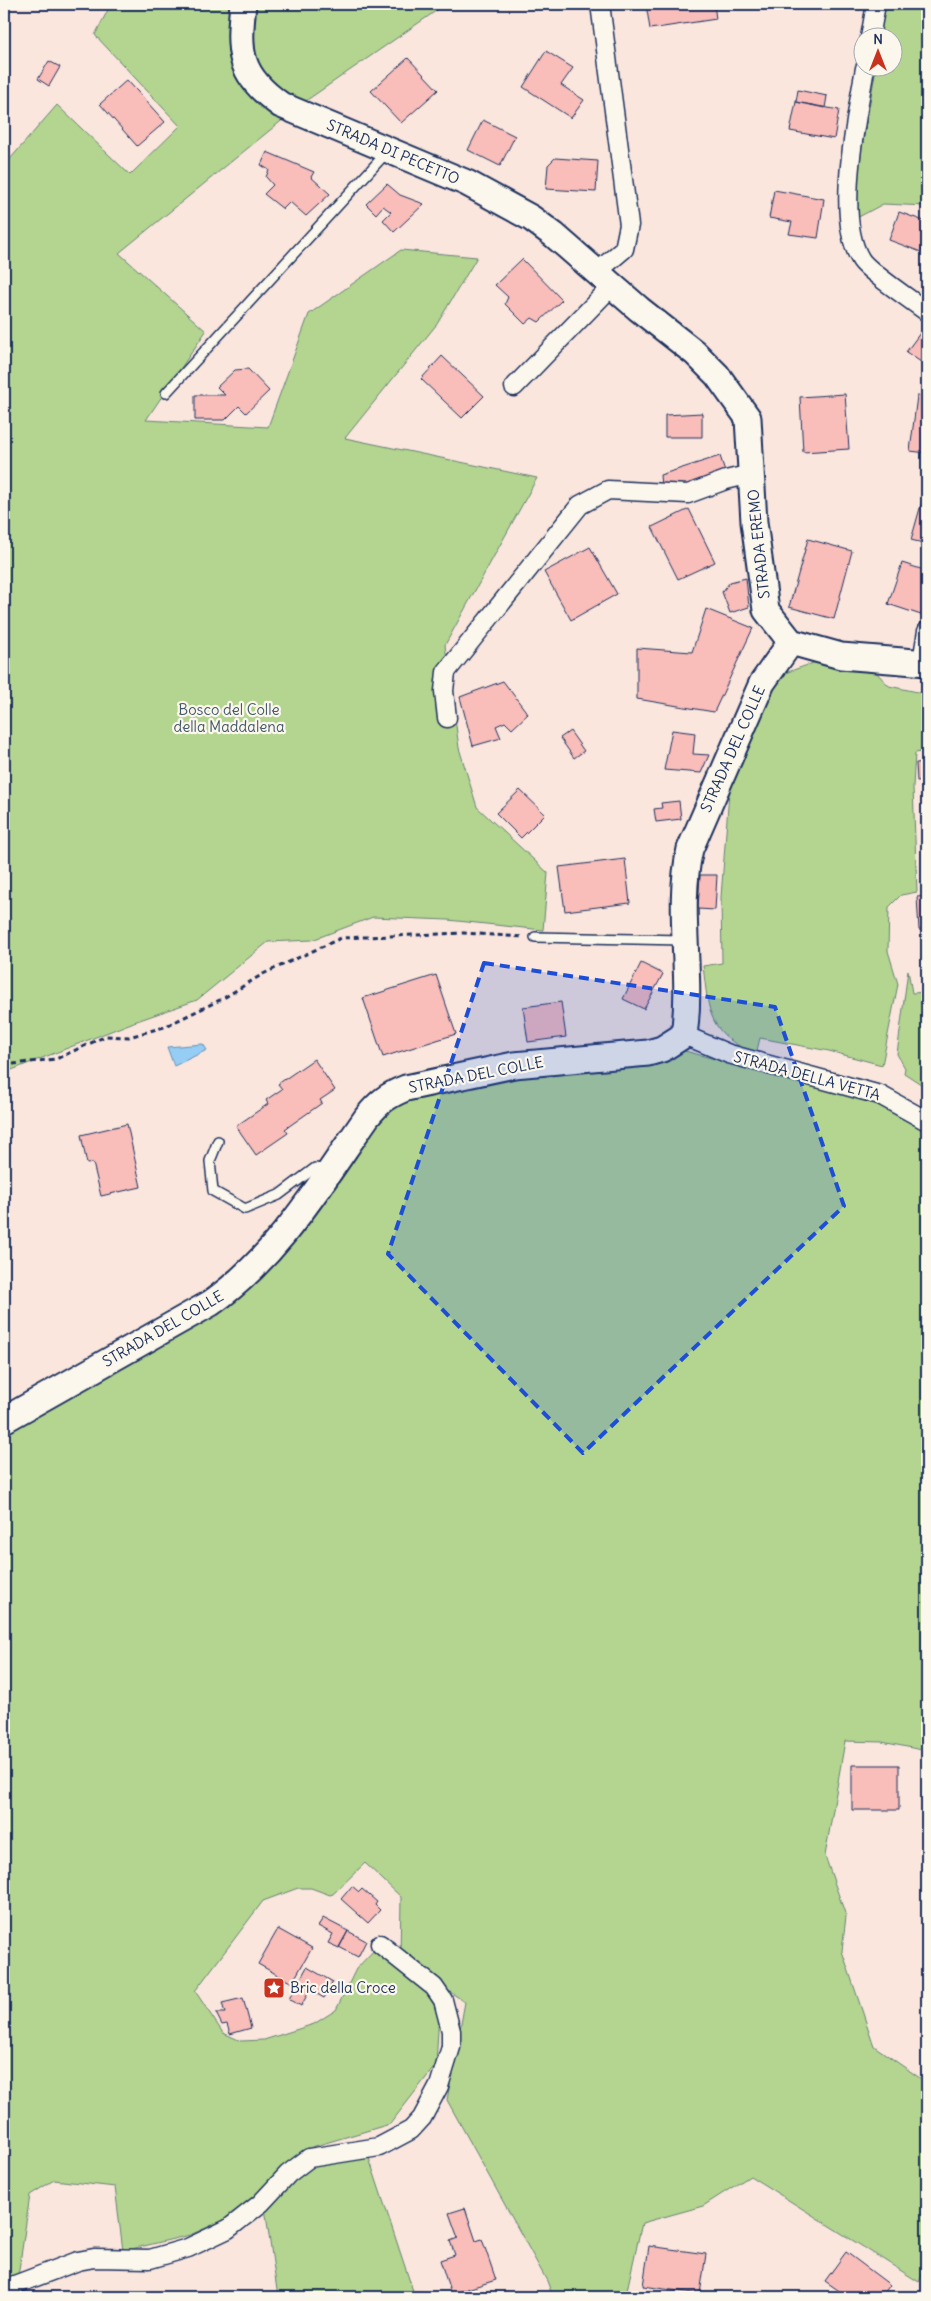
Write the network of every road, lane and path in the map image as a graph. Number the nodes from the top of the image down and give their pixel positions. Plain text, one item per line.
1 (242, 4) edge
2 (600, 4) edge
3 (876, 4) edge
4 (872, 28) edge
5 (863, 78) edge
6 (390, 149) junction
7 (604, 279) junction
8 (927, 312) edge
9 (695, 353) joint
10 (514, 387) dead end
11 (166, 393) dead end
12 (751, 474) junction
13 (927, 631) edge
14 (791, 642) junction
15 (925, 662) edge
16 (447, 718) dead end
17 (535, 938) joint
18 (686, 940) junction
19 (684, 1035) junction
20 (4, 1065) edge
21 (927, 1121) edge
22 (218, 1141) dead end
23 (330, 1170) junction
24 (4, 1420) edge
25 (380, 1944) dead end
26 (4, 2289) edge

1 - 6 street, STRADA DI PECETTO
2 - 7 street
3 - 4 street
5 - 8 street
6 - 7 street, STRADA DI PECETTO
6 - 11 lane
7 - 9 street, STRADA DI PECETTO
7 - 10 street
9 - 12 street, STRADA EREMO
12 - 14 street, STRADA EREMO
12 - 16 street
13 - 15 street
14 - 15 street
14 - 18 street, STRADA DEL COLLE
17 - 18 lane
17 - 20 path
18 - 19 street, STRADA DEL COLLE
19 - 21 street, STRADA DELLA VETTA
19 - 23 street, STRADA DEL COLLE
22 - 23 lane
23 - 24 street, STRADA DEL COLLE
25 - 26 street

